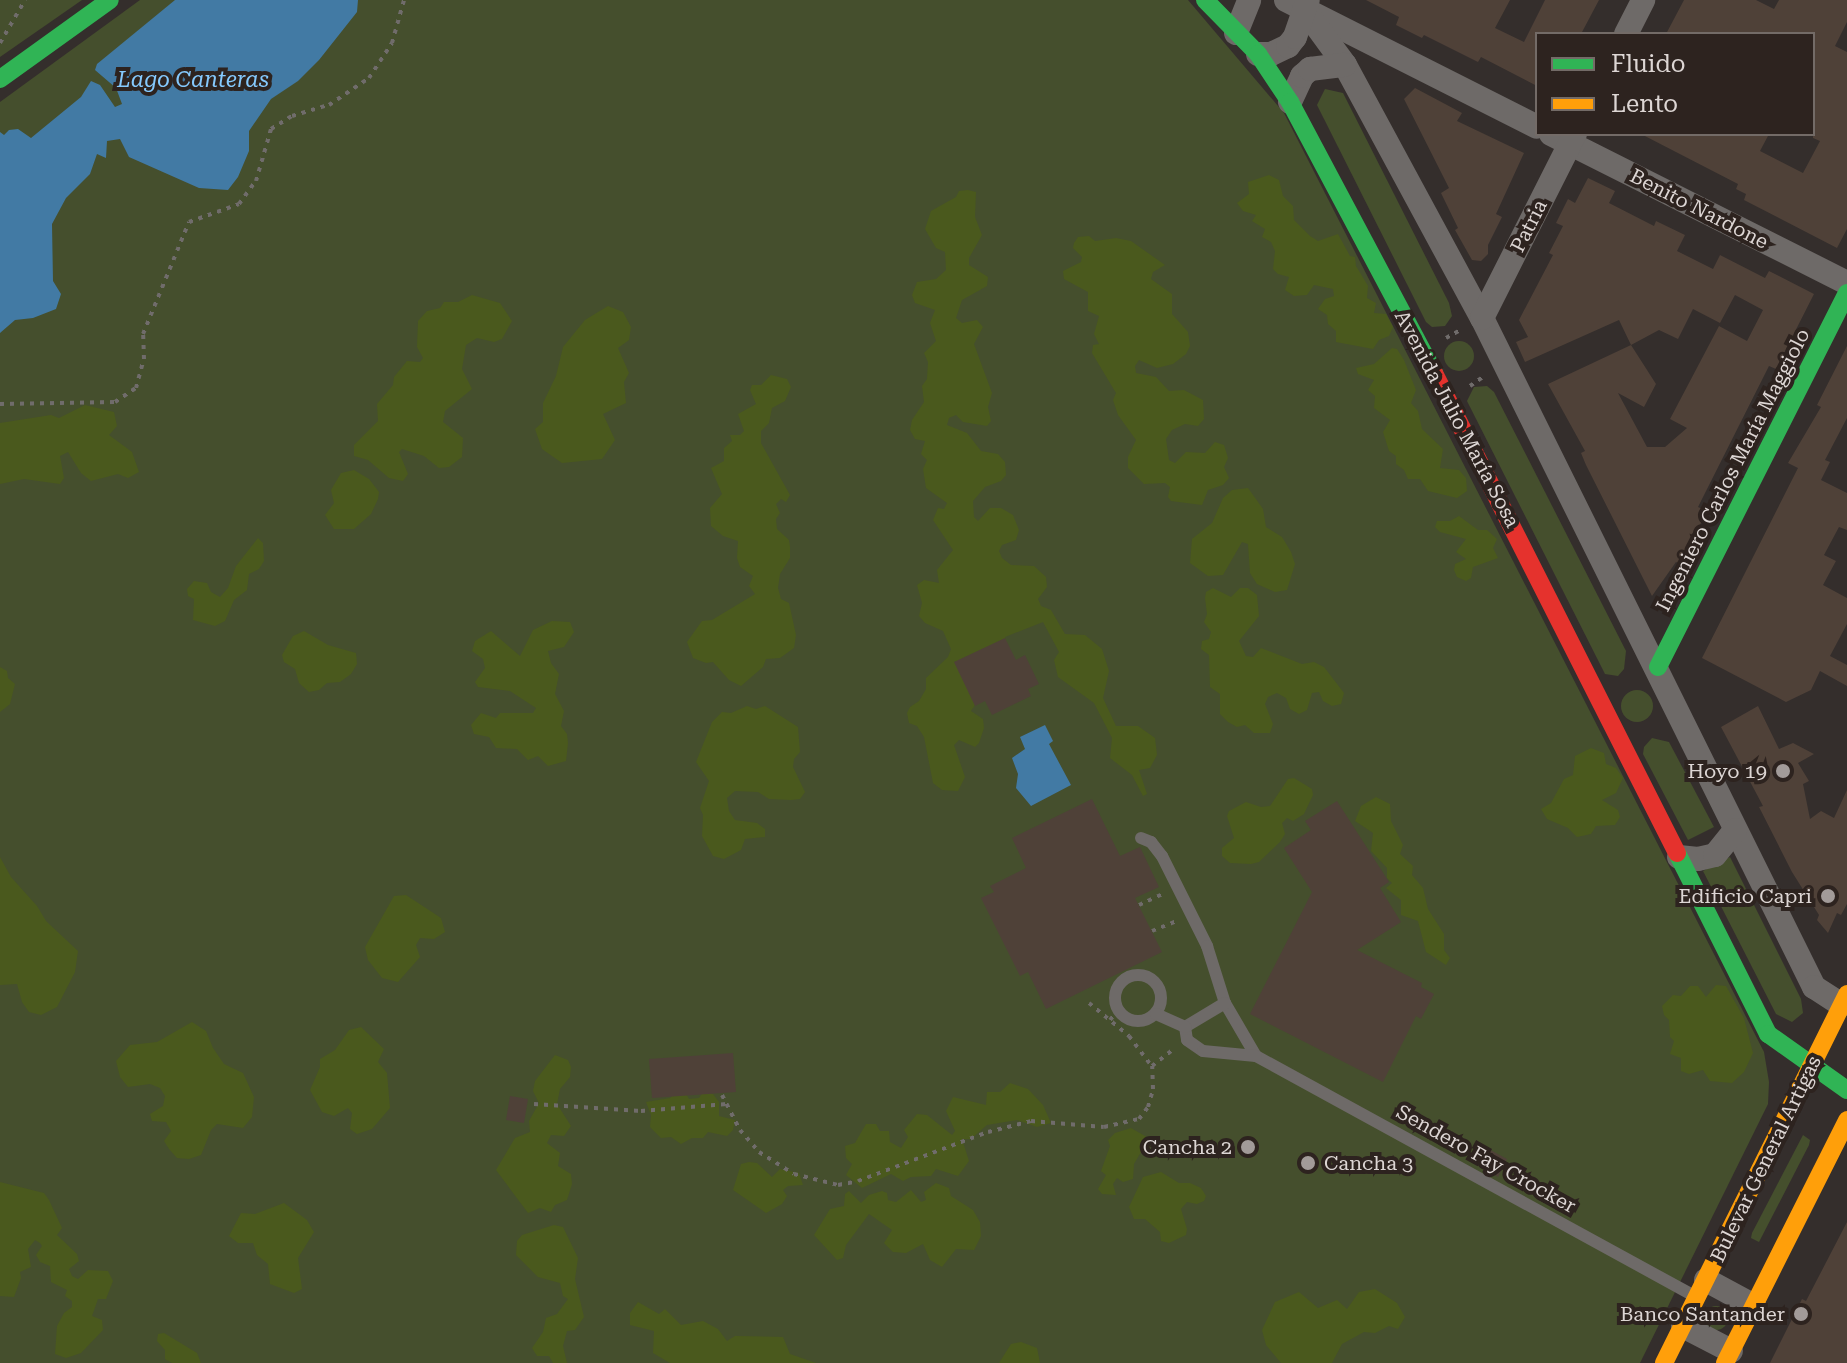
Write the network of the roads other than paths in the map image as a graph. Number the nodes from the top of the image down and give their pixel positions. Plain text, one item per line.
1 (110, 0) edge
2 (1205, 0) edge
3 (1249, 0) edge
4 (1643, 0) edge
5 (1299, 3) edge
6 (1627, 32) edge
7 (1236, 33) junction
8 (1258, 54) junction
9 (1345, 65) junction
10 (0, 79) edge
11 (1290, 102) junction
12 (1535, 126) edge
13 (1565, 137) edge
14 (1847, 283) edge
15 (1847, 293) edge
16 (1482, 318) junction
17 (1658, 667) junction
18 (1735, 830) junction
19 (1141, 838) dead end
20 (1679, 857) junction
21 (1844, 1000) edge
22 (1225, 1003) junction
23 (1156, 1014) junction
24 (1186, 1034) junction
25 (1256, 1056) junction
26 (1812, 1067) junction
27 (1840, 1080) edge
28 (1847, 1120) edge
29 (1702, 1289) junction
30 (1754, 1306) junction
31 (1683, 1326) junction
32 (1728, 1357) edge
33 (1664, 1363) edge

1 - 10 street
2 - 7 street, Avenida Julio María Sosa
3 - 7 street
4 - 6 street
5 - 8 street
5 - 9 street
5 - 12 street
7 - 8 street, Avenida Julio María Sosa
8 - 11 street, Avenida Julio María Sosa
9 - 11 street
9 - 16 street
11 - 20 street, Avenida Julio María Sosa
13 - 14 street, Benito Nardone
13 - 16 street, Patria
15 - 17 street, Ingeniero Carlos María Maggiolo
16 - 17 street
17 - 18 street
18 - 20 street
18 - 21 street
19 - 22 lane
20 - 26 street, Avenida Julio María Sosa
21 - 26 street, Bulevar General Artigas
22 - 24 lane
22 - 25 lane
23 - 23 lane
23 - 24 lane, Sendero Fay Crocker
24 - 25 lane, Sendero Fay Crocker
25 - 29 lane, Sendero Fay Crocker
26 - 27 street, Avenida Julio María Sosa
26 - 29 street, Bulevar General Artigas
28 - 30 street
29 - 30 street, Bulevar General Artigas
29 - 31 street, Bulevar General Artigas
30 - 32 street
31 - 32 street
31 - 33 street, Bulevar General Artigas

